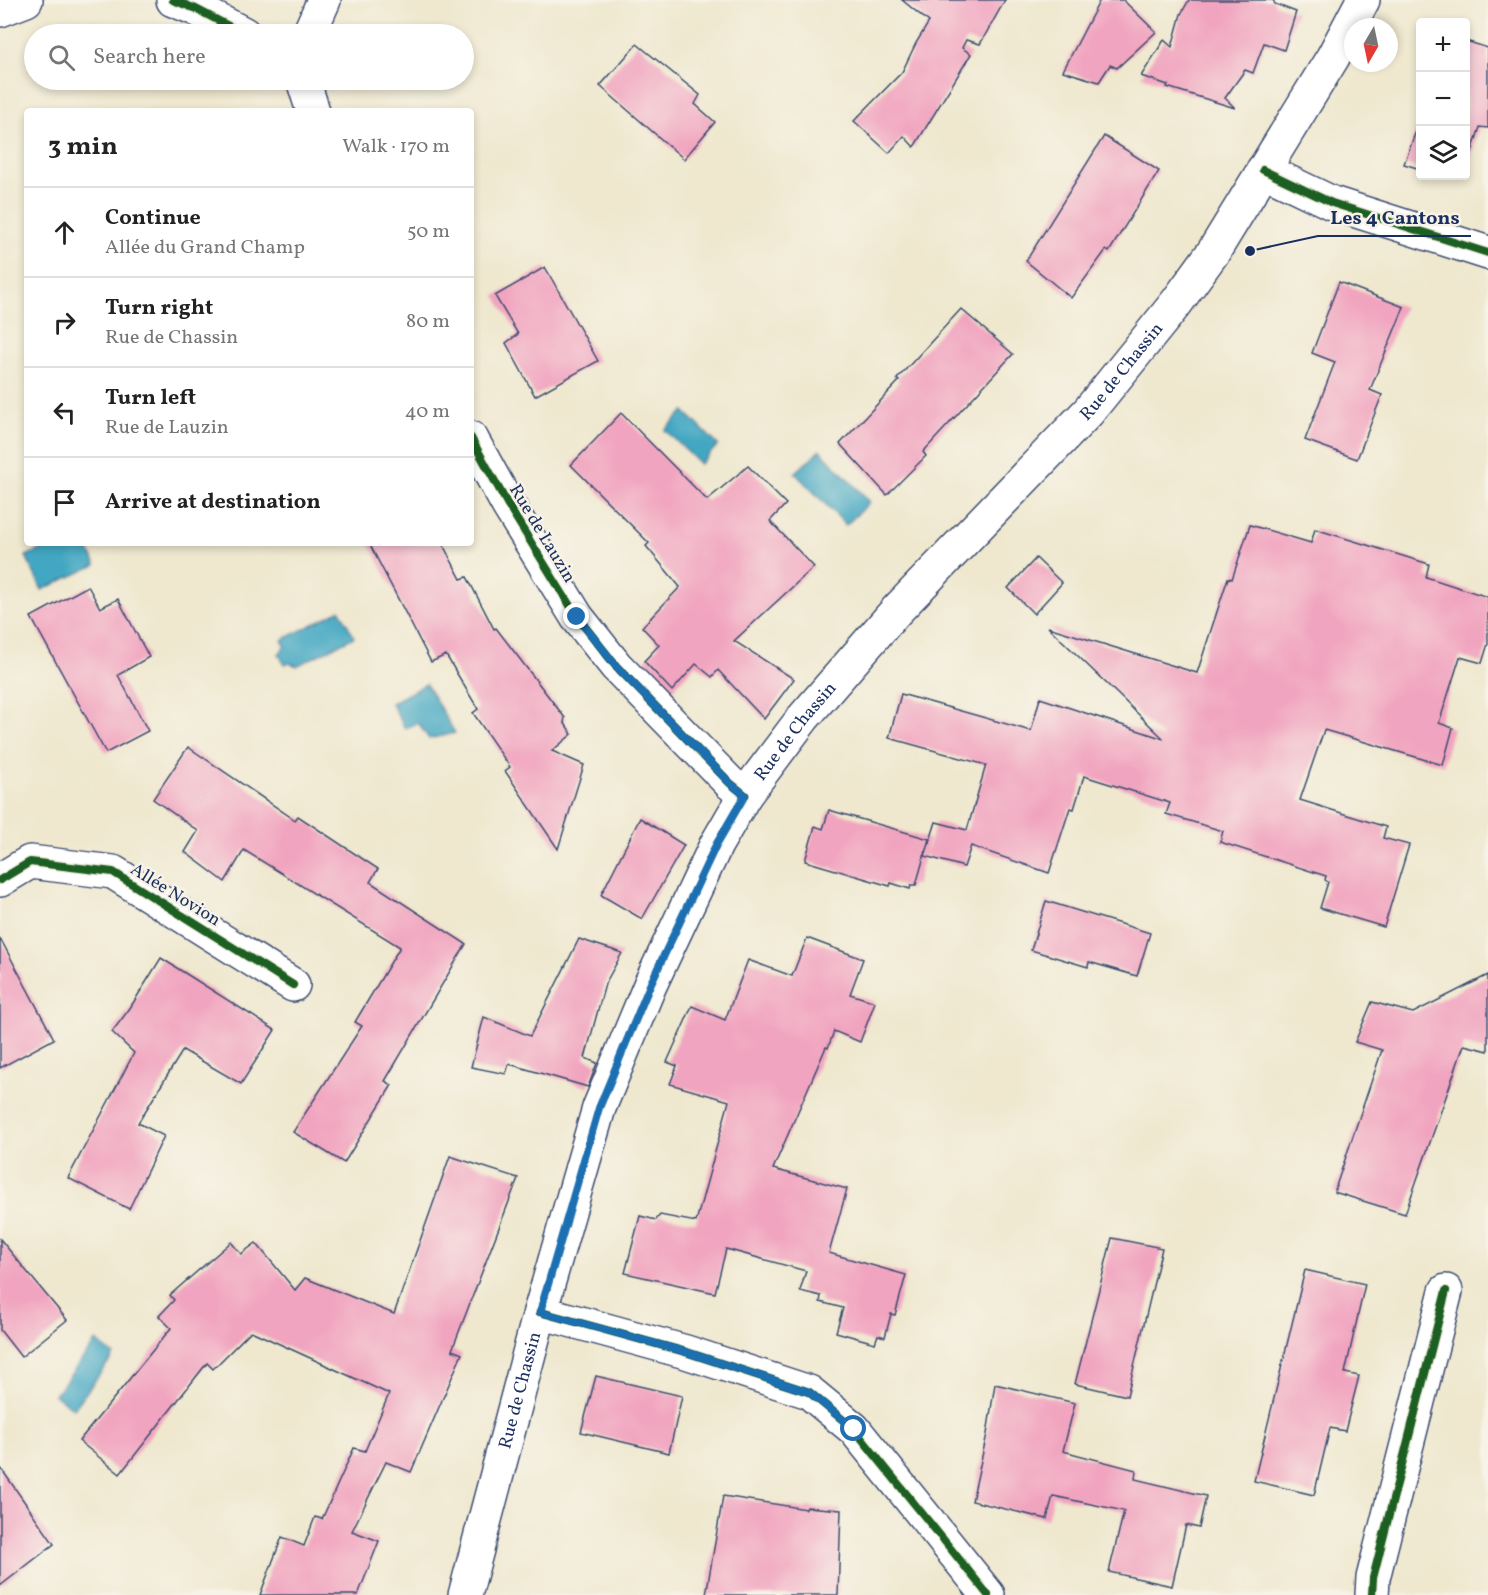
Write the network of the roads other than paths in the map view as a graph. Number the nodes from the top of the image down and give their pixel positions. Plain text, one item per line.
1 (26, 0) edge
2 (173, 0) edge
3 (324, 0) edge
4 (1363, 0) edge
5 (0, 10) edge
6 (225, 24) edge
7 (313, 24) edge
8 (306, 90) edge
9 (312, 108) edge
10 (1263, 170) junction
11 (1488, 253) edge
12 (474, 443) edge
13 (745, 795) junction
14 (0, 880) edge
15 (292, 985) dead end
16 (1446, 1291) dead end
17 (540, 1312) junction
18 (465, 1595) edge
19 (988, 1595) edge
20 (1372, 1595) edge

1 - 5 street
2 - 6 street
3 - 7 street
4 - 10 street, Rue de Chassin
8 - 9 street
10 - 11 street
10 - 13 street, Rue de Chassin
12 - 13 street, Rue de Lauzin
13 - 17 street, Rue de Chassin
14 - 15 street, Allée Novion
16 - 20 street
17 - 18 street, Rue de Chassin
17 - 19 street

